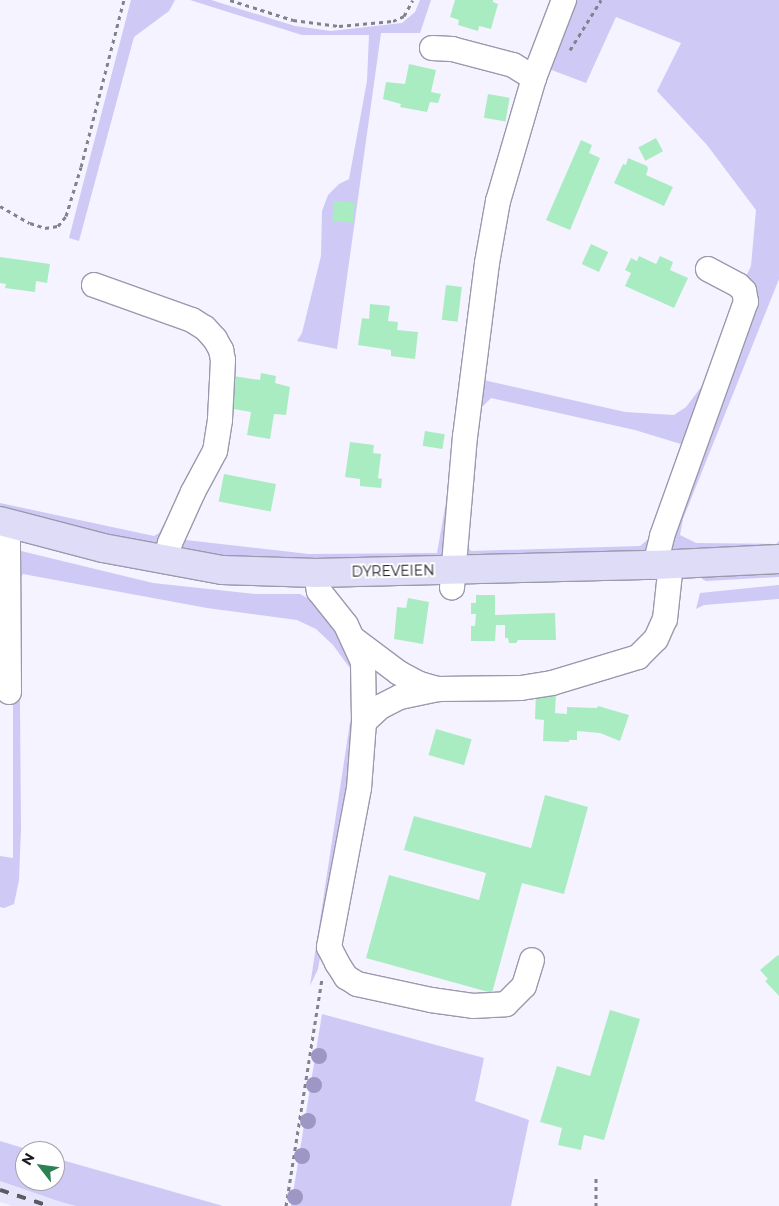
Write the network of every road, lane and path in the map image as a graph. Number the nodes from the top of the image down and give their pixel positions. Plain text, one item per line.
1 (124, 0) edge
2 (230, 0) edge
3 (413, 0) edge
4 (564, 0) edge
5 (432, 48) dead end
6 (534, 78) junction
7 (0, 206) edge
8 (708, 269) dead end
9 (94, 285) dead end
10 (6, 522) edge
11 (779, 559) edge
12 (165, 561) junction
13 (663, 565) junction
14 (316, 573) junction
15 (453, 579) junction
16 (354, 639) junction
17 (438, 689) junction
18 (9, 692) dead end
19 (364, 722) junction
20 (328, 947) junction
21 (532, 960) dead end
22 (596, 1177) dead end
23 (286, 1206) edge
24 (596, 1206) edge

1 - 7 path
2 - 3 path
4 - 6 street
5 - 6 street
6 - 15 street
8 - 13 street
9 - 12 street
10 - 12 main road, DYREVEIEN
10 - 18 street, DYREVEIEN
11 - 13 main road, DYREVEIEN
12 - 14 main road, DYREVEIEN
13 - 15 main road, DYREVEIEN
13 - 17 street
14 - 15 main road, DYREVEIEN
14 - 16 street
16 - 17 street
16 - 19 street
17 - 19 street
19 - 20 street
20 - 21 street
20 - 23 path
22 - 24 path

